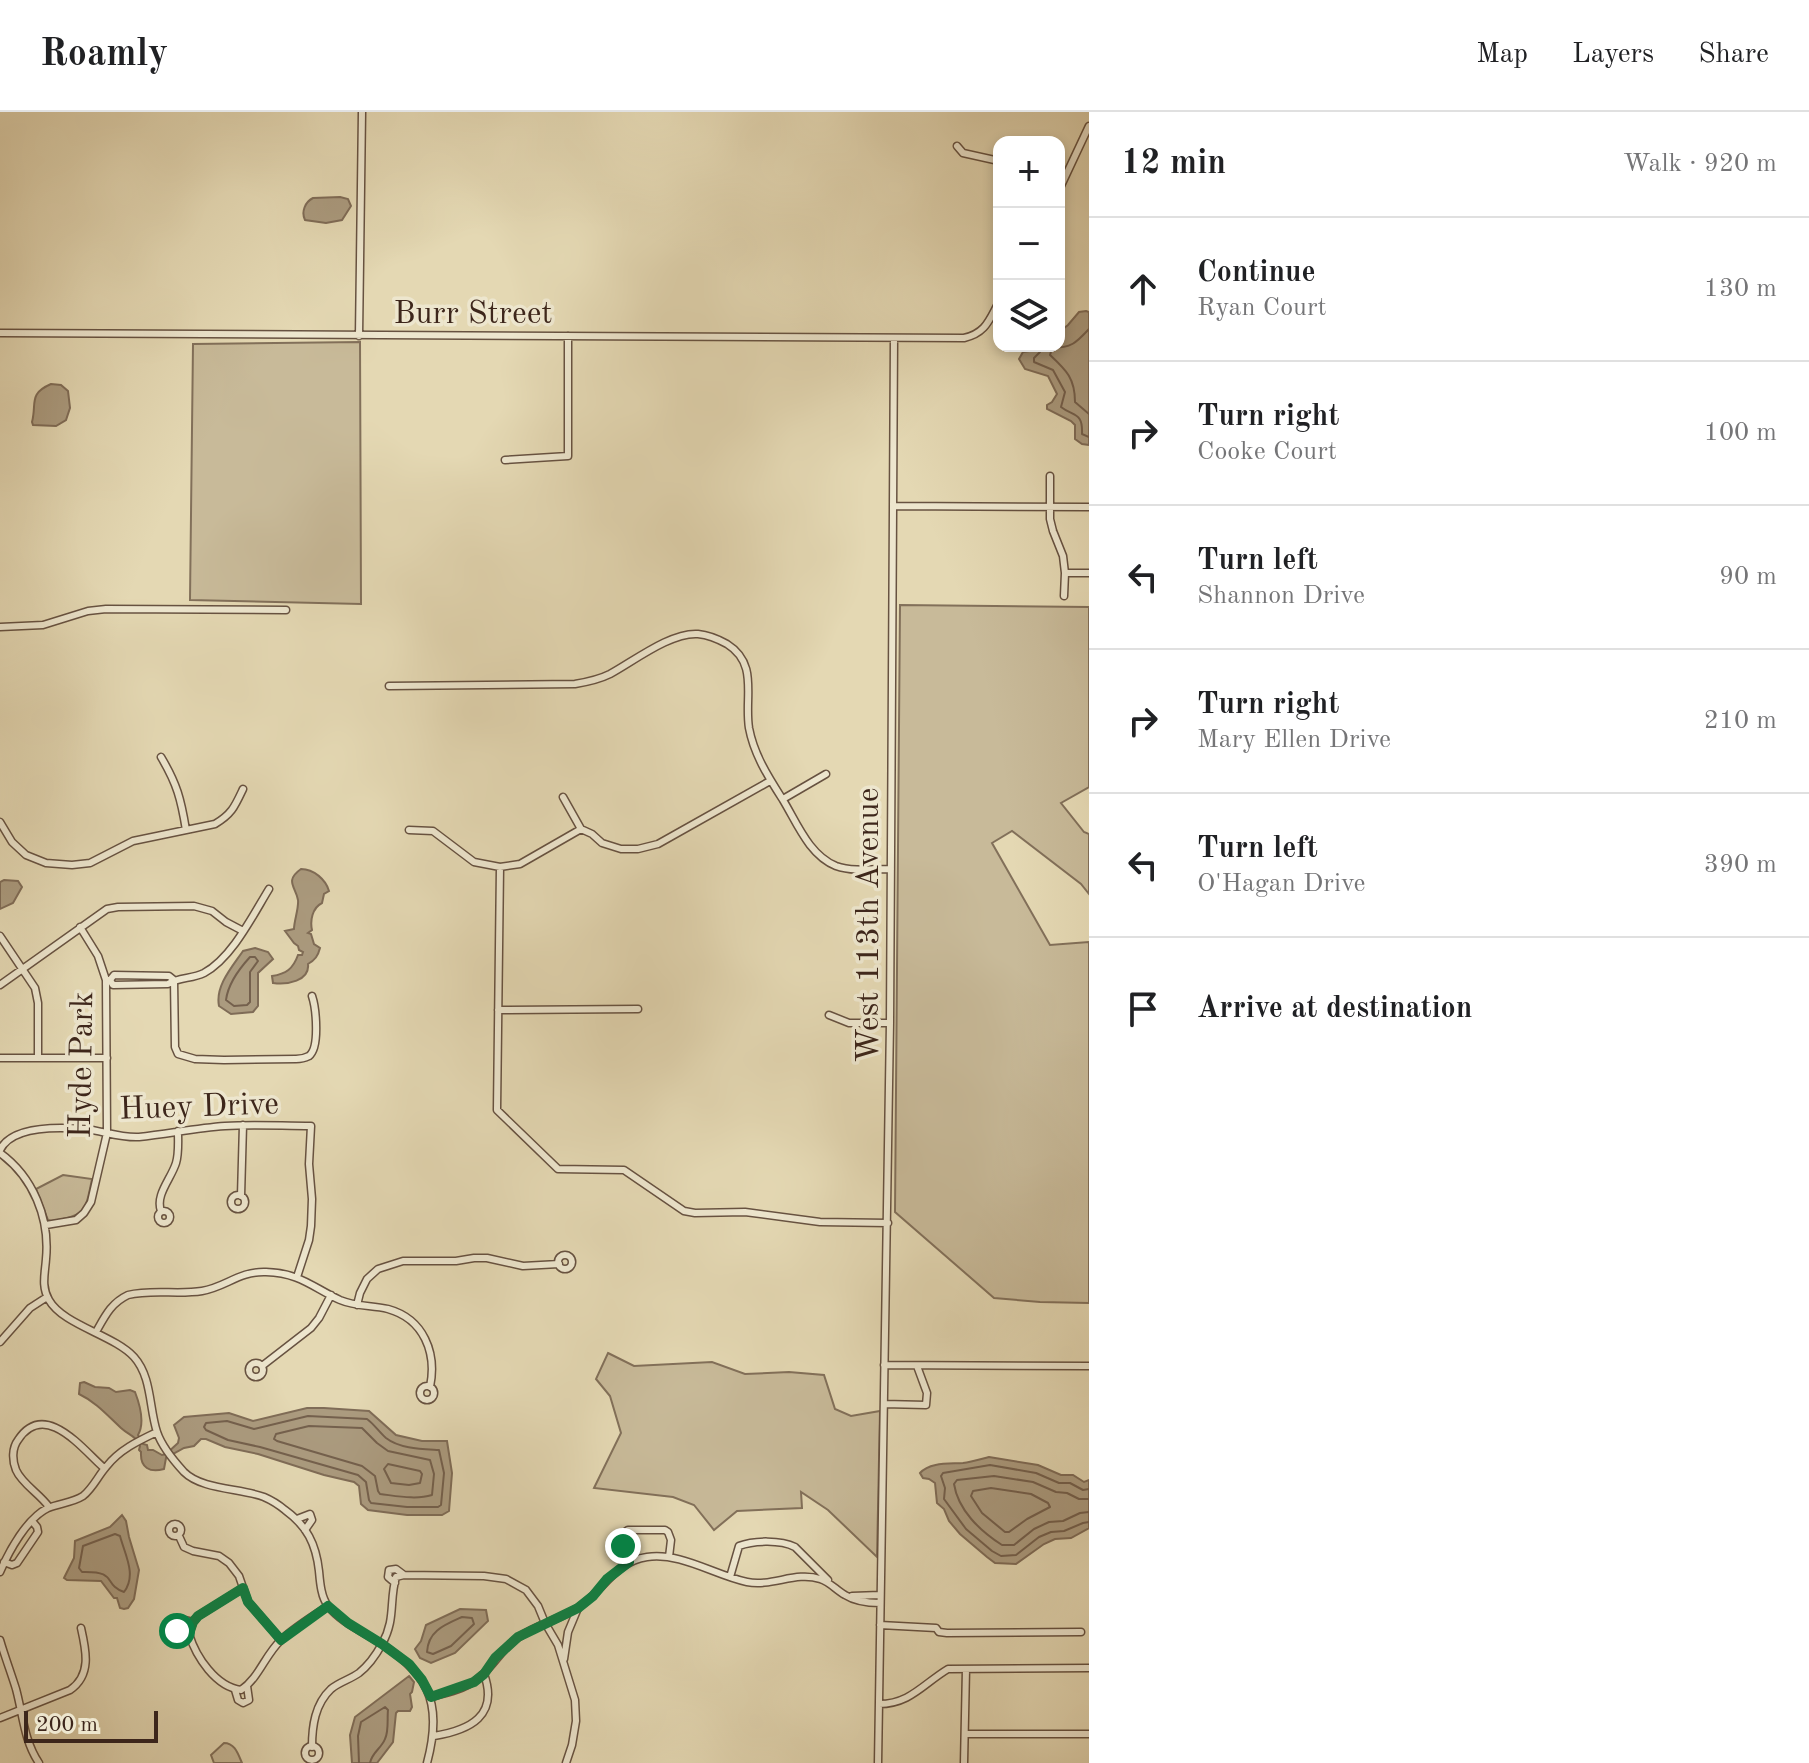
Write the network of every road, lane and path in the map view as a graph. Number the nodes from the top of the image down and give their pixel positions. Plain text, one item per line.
1 (362, 112) edge
2 (1089, 126) edge
3 (957, 146) dead end
4 (993, 160) edge
5 (1065, 171) edge
6 (993, 313) edge
7 (0, 333) edge
8 (359, 336) junction
9 (568, 336) junction
10 (894, 338) junction
11 (505, 460) dead end
12 (1050, 476) dead end
13 (894, 506) junction
14 (1050, 507) junction
15 (1089, 507) edge
16 (1065, 573) junction
17 (1089, 573) edge
18 (1064, 596) dead end
19 (286, 610) dead end
20 (0, 627) edge
21 (389, 686) dead end
22 (161, 757) dead end
23 (826, 774) dead end
24 (770, 781) junction
25 (243, 789) dead end
26 (563, 797) dead end
27 (783, 799) junction
28 (0, 822) edge
29 (581, 829) junction
30 (186, 830) junction
31 (409, 830) dead end
32 (500, 867) junction
33 (891, 869) junction
34 (269, 889) dead end
35 (80, 927) junction
36 (243, 931) junction
37 (0, 936) edge
38 (22, 968) junction
39 (108, 980) junction
40 (174, 980) junction
41 (0, 985) edge
42 (312, 996) dead end
43 (638, 1009) dead end
44 (498, 1010) junction
45 (829, 1015) dead end
46 (890, 1023) junction
47 (0, 1058) edge
48 (38, 1058) junction
49 (107, 1058) junction
50 (243, 1125) junction
51 (178, 1131) junction
52 (107, 1133) junction
53 (0, 1151) edge
54 (241, 1196) dead end
55 (161, 1211) dead end
56 (888, 1223) junction
57 (46, 1225) junction
58 (559, 1264) dead end
59 (297, 1277) junction
60 (331, 1295) junction
61 (47, 1297) junction
62 (357, 1305) junction
63 (96, 1332) junction
64 (0, 1342) edge
65 (884, 1365) junction
66 (262, 1366) dead end
67 (917, 1366) junction
68 (1089, 1366) edge
69 (430, 1387) dead end
70 (884, 1404) junction
71 (157, 1432) junction
72 (104, 1468) junction
73 (49, 1507) junction
74 (297, 1519) junction
75 (32, 1521) junction
76 (305, 1530) junction
77 (179, 1536) dead end
78 (669, 1557) junction
79 (809, 1561) junction
80 (4, 1562) junction
81 (629, 1562) junction
82 (0, 1572) edge
83 (809, 1576) junction
84 (730, 1577) junction
85 (833, 1586) junction
86 (243, 1588) junction
87 (880, 1595) junction
88 (848, 1597) junction
89 (880, 1603) junction
90 (328, 1606) junction
91 (578, 1608) junction
92 (193, 1622) junction
93 (545, 1623) junction
94 (880, 1625) junction
95 (81, 1628) dead end
96 (1081, 1632) dead end
97 (189, 1634) junction
98 (0, 1640) edge
99 (281, 1640) junction
100 (382, 1644) junction
101 (564, 1662) junction
102 (1089, 1668) edge
103 (966, 1669) junction
104 (484, 1674) junction
105 (431, 1697) junction
106 (879, 1704) junction
107 (21, 1710) junction
108 (0, 1718) edge
109 (965, 1734) junction
110 (1089, 1734) edge
111 (434, 1736) junction
112 (312, 1747) dead end
113 (39, 1763) edge
114 (427, 1763) edge
115 (566, 1763) edge
116 (878, 1763) edge
117 (964, 1763) edge

1 - 8 street
2 - 5 street
3 - 4 street
6 - 10 street, Burr Street
7 - 8 street, Burr Street
8 - 9 street, Burr Street
9 - 10 street, Burr Street
9 - 11 street
10 - 13 street, West 113th Avenue
12 - 14 street
13 - 14 street
13 - 33 street, West 113th Avenue
14 - 15 street
14 - 16 street
16 - 17 street
16 - 18 street
19 - 20 street
21 - 24 street
22 - 30 street
23 - 27 street
24 - 27 street
24 - 29 street
25 - 30 street
26 - 29 street
27 - 33 street
28 - 30 street
29 - 32 street
31 - 32 street
32 - 44 street
33 - 46 street, West 113th Avenue
34 - 36 street
35 - 36 street
35 - 38 street
35 - 39 street, Hyde Park
36 - 40 street
37 - 38 street
38 - 41 street
38 - 48 street
39 - 40 street
39 - 49 street, Hyde Park
40 - 42 street
43 - 44 street
44 - 56 street
45 - 46 street
46 - 56 street, West 113th Avenue
47 - 48 street
48 - 49 street
49 - 52 street, Hyde Park
50 - 51 street, Huey Drive
50 - 54 street
50 - 59 street, Huey Drive
51 - 52 street, Huey Drive
51 - 55 street
52 - 53 street, Huey Drive
52 - 57 street, Hyde Park
53 - 57 street
56 - 65 street, West 113th Avenue
57 - 61 street
58 - 62 street
59 - 60 street
59 - 63 street
60 - 62 street
60 - 66 street
61 - 63 street
61 - 64 street
62 - 69 street
63 - 71 street
65 - 67 street
65 - 70 street, West 113th Avenue
67 - 68 street
67 - 70 street
70 - 87 street, West 113th Avenue
71 - 72 street
71 - 74 street
72 - 73 street
72 - 73 street
73 - 75 street
74 - 76 street
74 - 76 street
75 - 80 street
75 - 80 street
76 - 90 street
77 - 86 street
78 - 81 street
78 - 81 street
78 - 84 street
79 - 83 street
79 - 84 street
79 - 85 street
80 - 82 street
81 - 91 street
83 - 84 street
83 - 85 street
85 - 88 street
86 - 92 street
86 - 99 street
87 - 88 street
87 - 89 street, West 113th Avenue
88 - 89 street
89 - 94 street, West 113th Avenue
90 - 99 street
90 - 100 street
91 - 93 street
91 - 101 street
92 - 97 street
92 - 97 street
93 - 100 street
93 - 101 street
93 - 104 street
94 - 96 street
94 - 106 street, West 113th Avenue
95 - 107 street
97 - 99 street
98 - 107 street
100 - 105 street
100 - 112 street
101 - 115 street
102 - 103 street
103 - 106 street
103 - 109 street
104 - 105 street
104 - 111 street
105 - 111 street
106 - 116 street, West 113th Avenue
107 - 108 street
107 - 113 street
109 - 110 street
109 - 117 street
111 - 114 street

